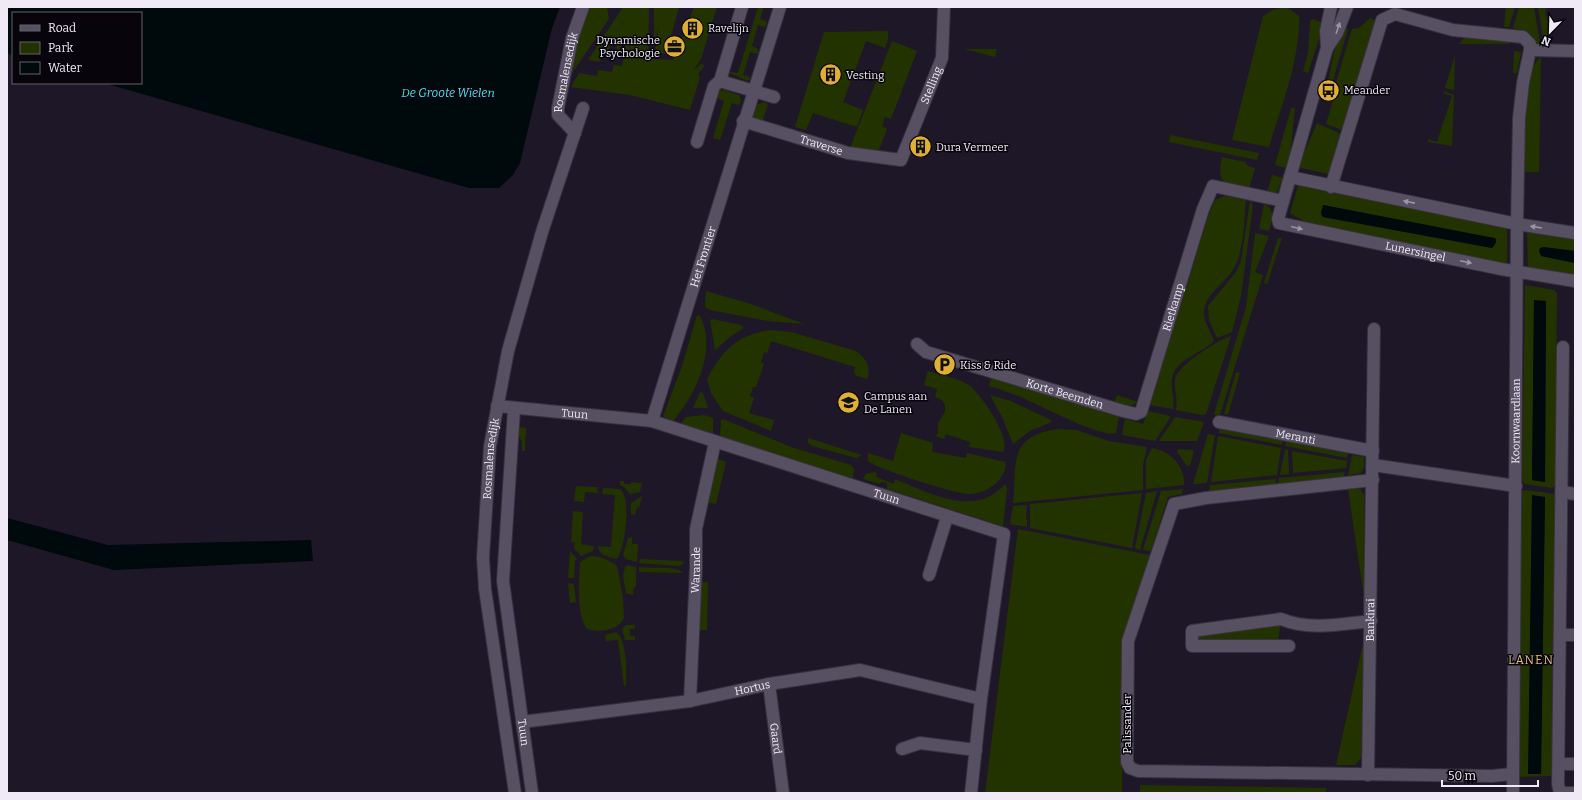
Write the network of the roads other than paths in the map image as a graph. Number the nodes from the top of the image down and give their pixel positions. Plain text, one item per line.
1 (582, 7) edge
2 (742, 7) edge
3 (780, 7) edge
4 (944, 7) edge
5 (1330, 7) edge
6 (1347, 7) edge
7 (1327, 48) junction
8 (1530, 50) junction
9 (1575, 51) edge
10 (720, 80) junction
11 (753, 91) junction
12 (774, 97) dead end
13 (583, 108) dead end
14 (743, 121) junction
15 (576, 133) junction
16 (697, 142) dead end
17 (901, 160) joint
18 (1290, 177) junction
19 (1331, 187) junction
20 (1283, 201) junction
21 (1517, 224) junction
22 (1575, 233) edge
23 (1516, 272) junction
24 (1575, 281) edge
25 (1374, 329) dead end
26 (917, 344) dead end
27 (1563, 347) dead end
28 (497, 406) junction
29 (1143, 407) joint
30 (514, 409) junction
31 (652, 422) junction
32 (1219, 422) dead end
33 (715, 442) junction
34 (1373, 451) junction
35 (1373, 465) junction
36 (1373, 480) junction
37 (1516, 486) junction
38 (1562, 492) junction
39 (1575, 494) edge
40 (947, 517) junction
41 (929, 575) dead end
42 (1371, 621) junction
43 (1561, 635) junction
44 (1575, 635) edge
45 (1289, 646) dead end
46 (769, 684) junction
47 (981, 699) junction
48 (690, 701) junction
49 (522, 722) junction
50 (902, 749) dead end
51 (976, 750) junction
52 (1559, 764) junction
53 (1575, 764) edge
54 (1512, 774) junction
55 (1368, 775) junction
56 (515, 793) edge
57 (532, 793) edge
58 (782, 793) edge
59 (971, 793) edge
60 (1513, 793) edge
61 (1560, 793) edge
62 (1575, 793) edge

1 - 15 street, Rosmalensedijk
2 - 10 street
3 - 11 street, Het Frontier
4 - 17 street, Stelling
5 - 7 street
7 -> 6 street
7 - 18 street
8 - 9 street
8 - 19 street
8 - 21 street, Koornwaardlaan
10 - 11 street
10 - 16 street
11 - 12 street
11 - 14 street, Het Frontier
13 - 15 street, Rosmalensedijk
14 - 17 street, Traverse
14 - 31 street, Het Frontier
15 - 28 street, Rosmalensedijk
18 - 19 street
18 - 20 street, Lunersingel
21 -> 19 street
20 -> 23 street, Lunersingel
20 - 29 street, Rietkamp
22 -> 21 street
21 - 23 street, Koornwaardlaan
23 - 24 street, Lunersingel
23 - 37 street, Koornwaardlaan
25 - 34 street, Bankirai
26 - 29 street, Korte Beemden
27 - 38 street
28 - 30 street, Tuun
28 - 56 street, Rosmalensedijk
30 - 31 street, Tuun
30 - 49 street, Tuun
31 - 33 street, Tuun
32 - 34 street, Meranti
33 - 40 street, Tuun
33 - 48 street, Warande
34 - 35 street, Bankirai
35 - 36 street, Bankirai
35 - 37 street
36 - 42 street, Bankirai
36 - 55 street, Palissander
37 - 54 street, Koornwaardlaan
38 - 39 street
38 - 43 street
40 - 41 street
40 - 47 street, Tuun
42 - 45 street
42 - 55 street, Bankirai
43 - 44 street
43 - 52 street
46 - 47 street, Hortus
46 - 48 street, Hortus
46 - 58 street, Gaard
47 - 51 street, Tuun
48 - 49 street, Hortus
49 - 57 street, Tuun
50 - 51 street
51 - 59 street, Tuun
52 - 53 street
52 - 61 street
54 - 55 street, Palissander
54 - 60 street, Koornwaardlaan
61 - 62 street

